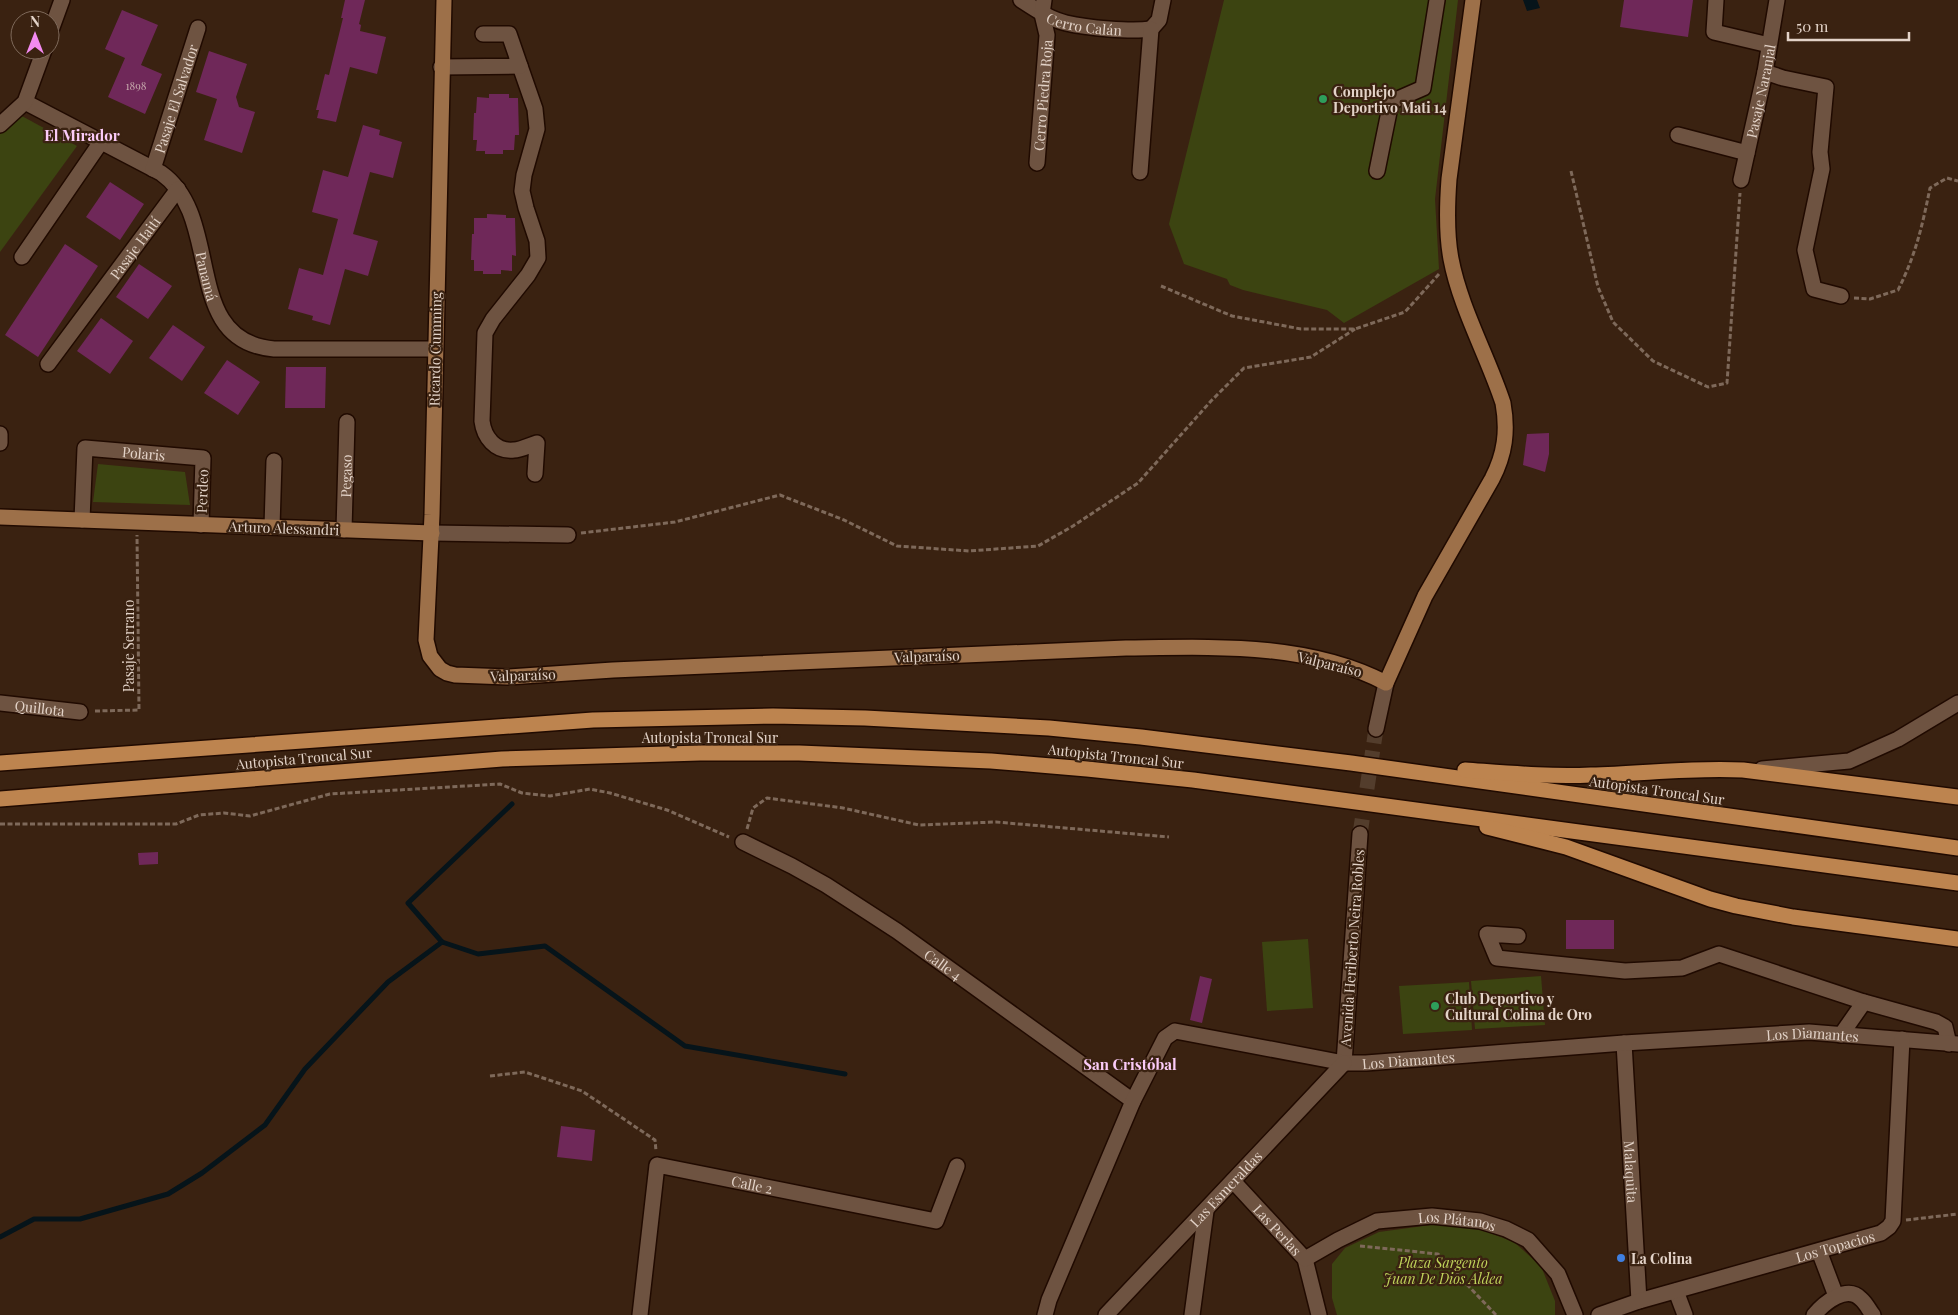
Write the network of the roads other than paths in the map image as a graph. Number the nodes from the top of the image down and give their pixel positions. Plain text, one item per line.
1 (444, 0) edge
2 (1021, 0) edge
3 (1163, 0) edge
4 (1437, 0) edge
5 (1473, 0) edge
6 (1716, 0) edge
7 (1777, 0) edge
8 (1043, 7) edge
9 (198, 28) dead end
10 (1152, 29) junction
11 (483, 34) dead end
12 (1769, 45) junction
13 (40, 60) edge
14 (520, 66) junction
15 (441, 67) junction
16 (1765, 72) junction
17 (24, 102) junction
18 (0, 125) edge
19 (1678, 135) dead end
20 (102, 142) junction
21 (1747, 153) junction
22 (1037, 163) dead end
23 (152, 169) junction
24 (1377, 171) dead end
25 (1140, 172) dead end
26 (1741, 180) road end
27 (178, 189) junction
28 (22, 257) dead end
29 (1841, 296) road end
30 (435, 349) junction
31 (48, 364) dead end
32 (347, 422) dead end
33 (0, 434) edge
34 (0, 443) edge
35 (203, 458) joint
36 (274, 461) dead end
37 (535, 474) dead end
38 (0, 517) edge
39 (82, 520) junction
40 (201, 525) junction
41 (272, 527) junction
42 (344, 530) junction
43 (432, 533) junction
44 (568, 535) road end
45 (464, 676) joint
46 (1386, 683) junction
47 (0, 703) edge
48 (1958, 703) edge
49 (80, 712) road end
50 (1376, 729) tunnel mouth
51 (0, 763) edge
52 (1351, 763) junction
53 (1743, 770) junction
54 (1958, 797) edge
55 (0, 799) edge
56 (1418, 809) junction
57 (1360, 834) tunnel mouth
58 (743, 842) road end
59 (1958, 848) edge
60 (1958, 882) edge
61 (1518, 936) dead end
62 (1958, 939) edge
63 (1864, 1002) junction
64 (1841, 1035) junction
65 (1902, 1039) junction
66 (1624, 1043) junction
67 (1954, 1044) edge
68 (1344, 1063) junction
69 (1133, 1101) junction
70 (957, 1166) dead end
71 (1233, 1181) junction
72 (1206, 1211) junction
73 (1819, 1251) junction
74 (1305, 1260) junction
75 (1676, 1291) junction
76 (1836, 1296) junction
77 (1639, 1301) junction
78 (643, 1314) edge
79 (1045, 1315) edge
80 (1106, 1315) edge
81 (1192, 1315) edge
82 (1320, 1315) edge
83 (1575, 1315) edge
84 (1599, 1315) edge
85 (1685, 1315) edge
86 (1814, 1315) edge
87 (1873, 1315) edge

1 - 15 main road, Ricardo Cumming
2 - 8 street, Cerro Calán
3 - 10 street
4 - 24 street
5 - 46 main road
6 - 12 street
7 - 12 street, Pasaje Naranjal
8 - 10 street, Cerro Calán
8 - 22 street, Cerro Piedra Roja
9 - 23 street, Pasaje El Salvador
10 - 25 street
11 - 14 street
12 - 16 street, Pasaje Naranjal
13 - 17 street
14 - 15 street
14 - 37 street
15 - 30 main road, Ricardo Cumming
16 - 21 street, Pasaje Naranjal
16 - 29 street
17 - 18 street
17 - 20 street, Panamá
19 - 21 street
20 - 23 street, Panamá
20 - 28 street
21 - 26 street, Pasaje Naranjal
23 - 27 street, Panamá
27 - 30 street, Panamá
27 - 31 street, Pasaje Haití
30 - 43 main road, Ricardo Cumming
32 - 42 street, Pegaso
33 - 34 street
35 - 39 street, Polaris
35 - 40 street, Perdeo
36 - 41 street
38 - 39 main road, Arturo Alessandri
39 - 40 main road, Arturo Alessandri
40 - 41 main road, Arturo Alessandri
41 - 42 main road, Arturo Alessandri
42 - 43 main road, Arturo Alessandri
43 - 44 street, Arturo Alessandri
43 - 45 main road, Ricardo Cumming
45 - 46 main road, Valparaíso
46 - 50 street
47 - 49 street, Quillota
48 - 53 street
51 - 52 highway, Autopista Troncal Sur
52 - 53 highway, Autopista Troncal Sur
52 - 59 highway, Autopista Troncal Sur
53 - 54 highway, Autopista Troncal Sur
55 - 56 highway, Autopista Troncal Sur
56 - 60 highway, Autopista Troncal Sur
56 - 62 highway, Autopista Troncal Sur
57 - 68 street, Avenida Heriberto Neira Robles
58 - 69 street, Calle 4
61 - 63 street
63 - 64 street
63 - 67 street
64 - 65 street, Los Diamantes
64 - 66 street, Los Diamantes
65 - 67 street, Los Diamantes
65 - 73 street, Los Topacios
66 - 68 street, Los Diamantes
66 - 77 street, Malaquita
68 - 69 street, Los Diamantes
68 - 71 street, Las Esmeraldas
69 - 79 street, Los Diamantes
70 - 78 street, Calle 2
71 - 72 street, Las Esmeraldas
71 - 74 street, Las Perlas
72 - 80 street, Las Esmeraldas
72 - 81 street
73 - 75 street, Los Topacios
73 - 76 street
74 - 82 street, Las Perlas
74 - 83 street, Los Plátanos
75 - 77 street, Los Topacios
75 - 85 street
76 - 86 street
76 - 87 street
77 - 84 street, Los Topacios

